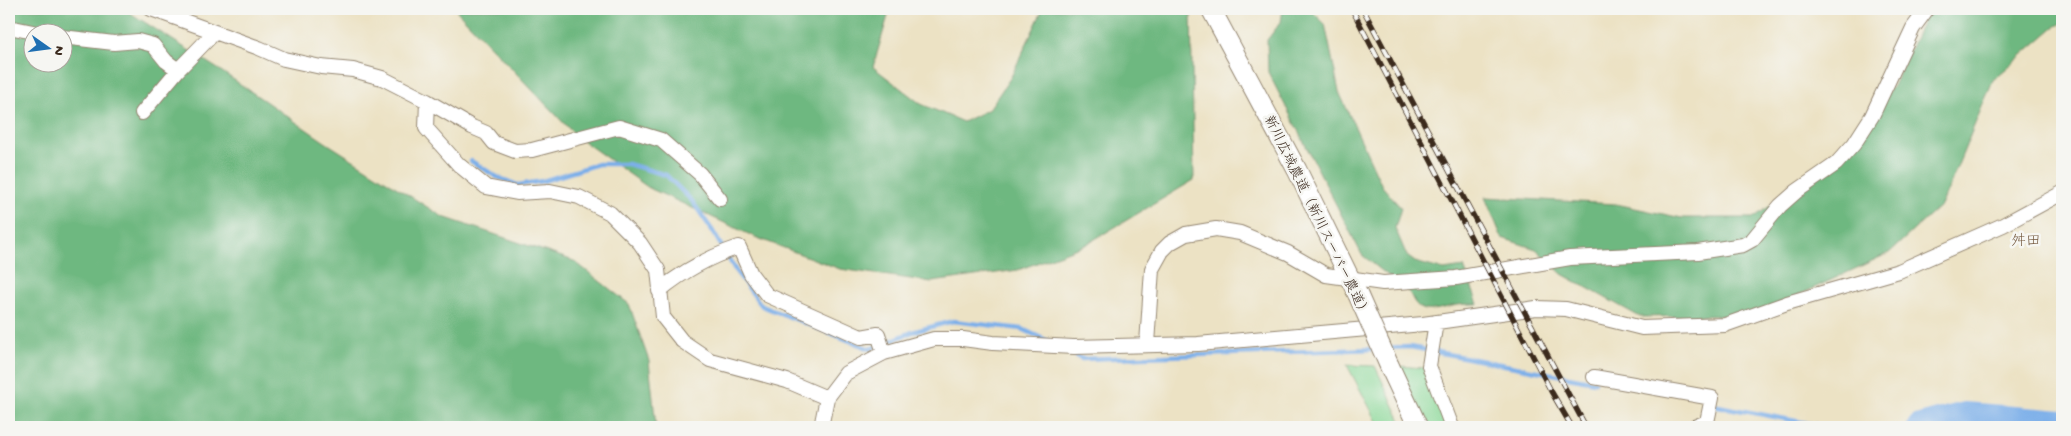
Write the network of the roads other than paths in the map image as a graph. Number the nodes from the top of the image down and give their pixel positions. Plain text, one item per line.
1 (151, 9) edge
2 (1211, 9) edge
3 (1927, 9) edge
4 (9, 27) edge
5 (22, 30) edge
6 (215, 32) junction
7 (72, 38) edge
8 (178, 70) junction
9 (426, 100) junction
10 (142, 113) dead end
11 (2062, 192) edge
12 (720, 199) dead end
13 (1354, 286) junction
14 (659, 292) junction
15 (1436, 322) junction
16 (1147, 344) junction
17 (884, 352) junction
18 (1594, 377) dead end
19 (827, 398) junction
20 (822, 427) edge
21 (1418, 427) edge
22 (1452, 427) edge
23 (1694, 427) edge

1 - 6 street
2 - 13 street, 新川広域農道（新川スーパー農道）
3 - 13 street
4 - 5 street
6 - 8 street
6 - 9 street
7 - 8 street
8 - 10 street
9 - 12 street
9 - 14 street
11 - 15 street
13 - 16 street
13 - 21 street, 新川広域農道（新川スーパー農道）, bridge
14 - 17 street
14 - 19 street
15 - 16 street
15 - 22 street
16 - 17 street
17 - 19 street
18 - 23 street
19 - 20 street

